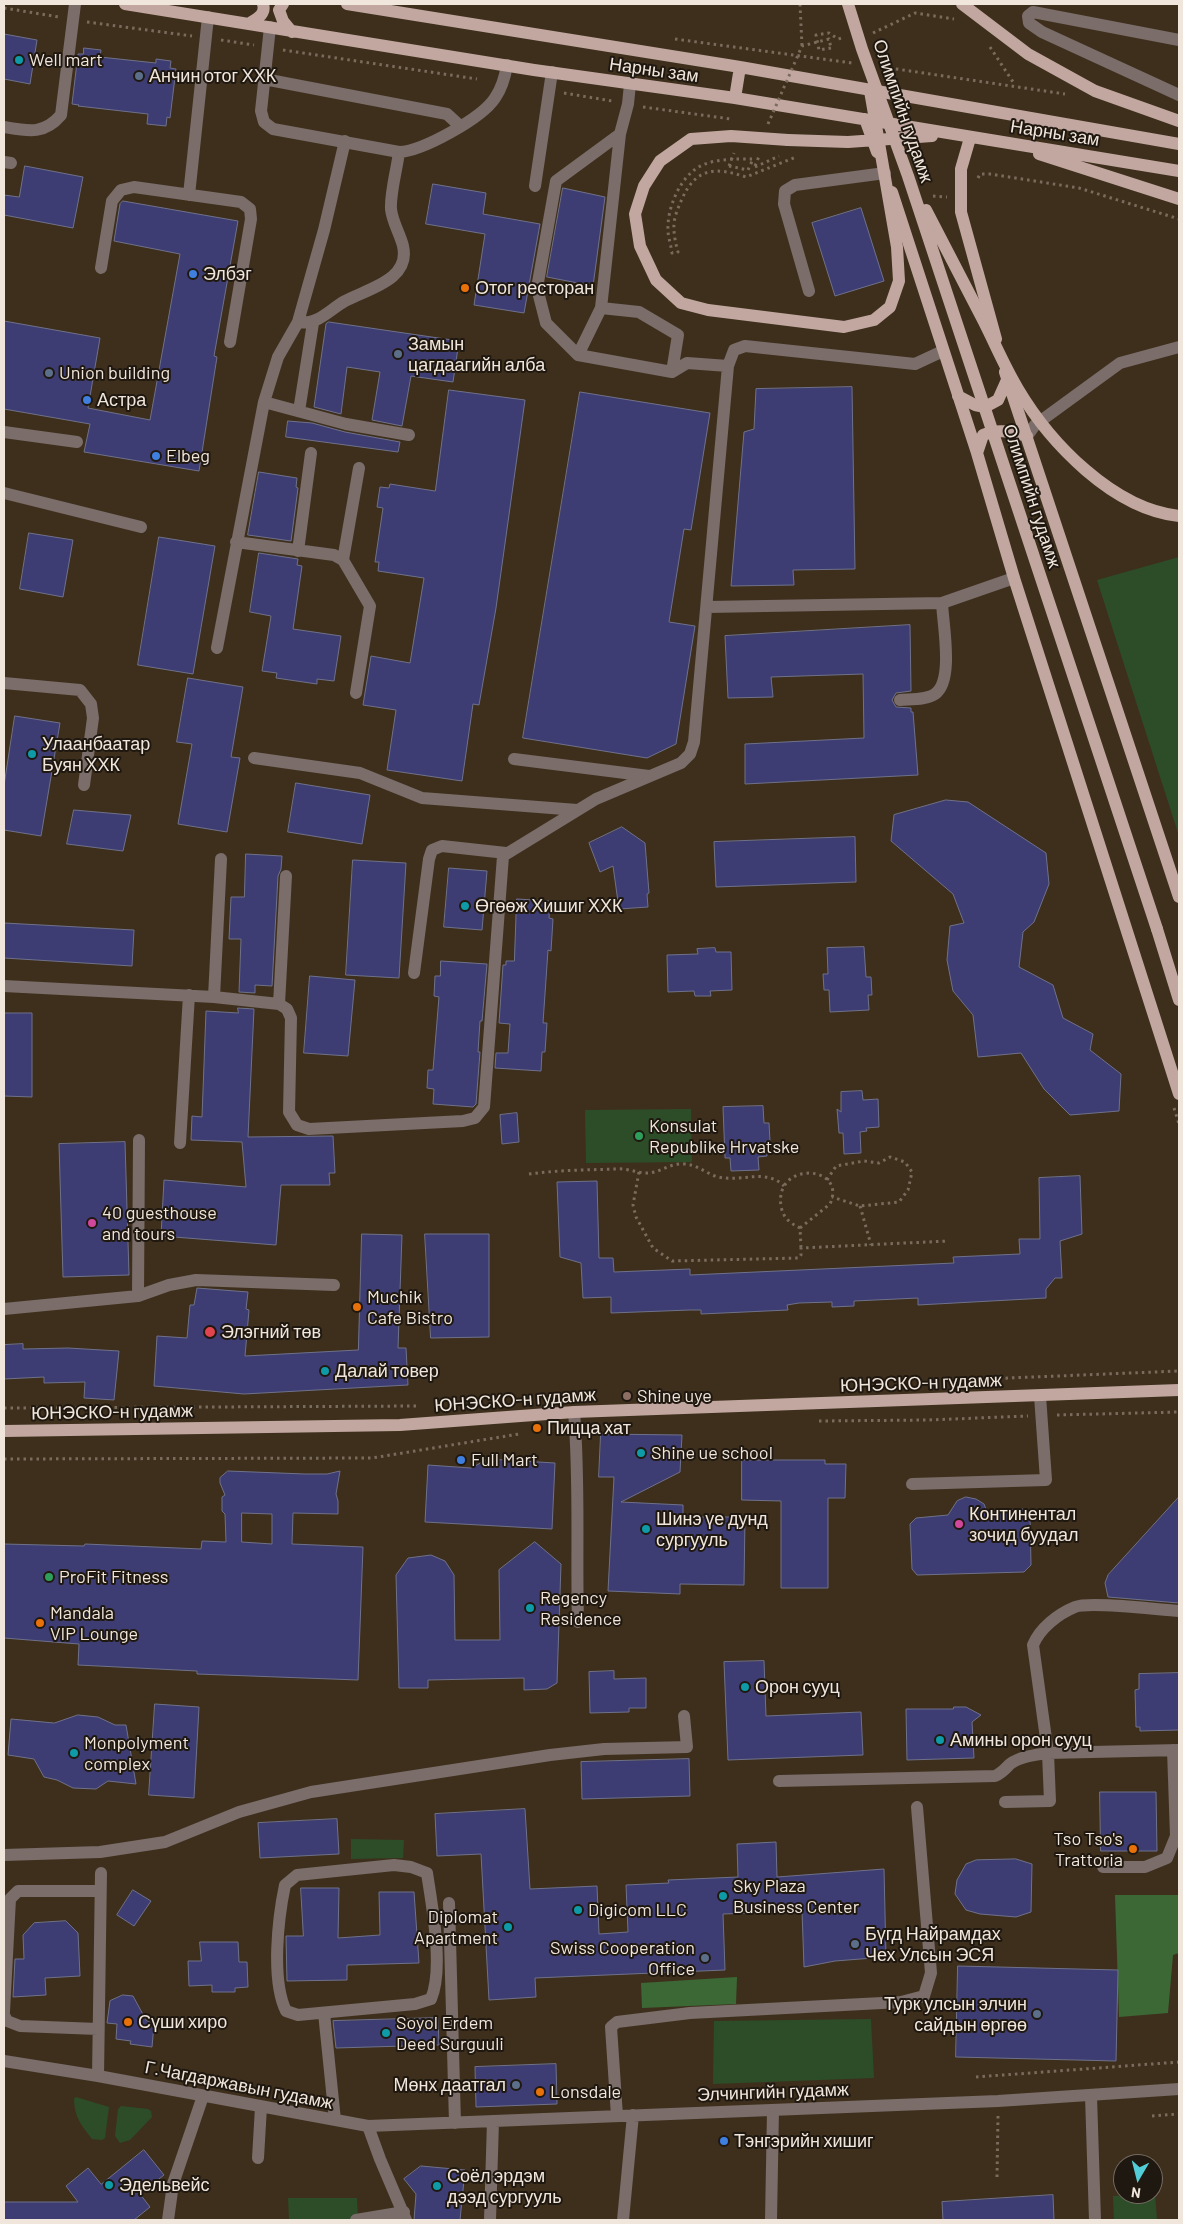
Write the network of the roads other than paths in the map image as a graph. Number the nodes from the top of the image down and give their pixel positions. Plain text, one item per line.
1 (75, 4) edge
2 (125, 4) edge
3 (263, 4) edge
4 (283, 4) edge
5 (347, 4) edge
6 (848, 4) edge
7 (962, 4) edge
8 (208, 17) junction
9 (250, 23) junction
10 (270, 27) junction
11 (292, 32) junction
12 (1179, 40) edge
13 (862, 49) junction
14 (507, 66) junction
15 (740, 67) junction
16 (552, 72) junction
17 (264, 79) junction
18 (630, 84) junction
19 (1179, 95) edge
20 (735, 98) junction
21 (865, 119) junction
22 (1179, 121) edge
23 (460, 126) junction
24 (4, 127) edge
25 (620, 134) junction
26 (952, 134) junction
27 (970, 138) junction
28 (873, 140) junction
29 (345, 141) junction
30 (1001, 142) junction
31 (1179, 144) edge
32 (399, 152) junction
33 (1179, 171) edge
34 (885, 173) junction
35 (908, 176) junction
36 (535, 186) dead end
37 (189, 195) junction
38 (1179, 199) edge
39 (101, 268) dead end
40 (809, 291) dead end
41 (601, 308) junction
42 (298, 322) junction
43 (313, 323) junction
44 (230, 342) dead end
45 (1179, 347) edge
46 (943, 351) junction
47 (578, 355) junction
48 (728, 366) junction
49 (672, 372) junction
50 (1007, 380) junction
51 (958, 396) junction
52 (264, 402) junction
53 (299, 411) junction
54 (4, 432) edge
55 (409, 434) dead end
56 (1027, 436) junction
57 (76, 442) dead end
58 (312, 453) dead end
59 (977, 453) junction
60 (360, 468) dead end
61 (4, 493) edge
62 (1179, 516) edge
63 (141, 527) dead end
64 (236, 542) junction
65 (298, 550) junction
66 (343, 560) junction
67 (1014, 578) junction
68 (942, 603) junction
69 (707, 607) junction
70 (217, 648) dead end
71 (4, 683) edge
72 (356, 693) dead end
73 (900, 700) dead end
74 (254, 758) dead end
75 (514, 759) dead end
76 (649, 776) junction
77 (84, 785) dead end
78 (577, 810) junction
79 (506, 853) junction
80 (221, 859) dead end
81 (286, 876) dead end
82 (1179, 896) edge
83 (414, 973) dead end
84 (4, 986) edge
85 (189, 995) junction
86 (214, 997) junction
87 (1179, 1000) edge
88 (280, 1004) junction
89 (1179, 1094) edge
90 (139, 1140) dead end
91 (180, 1143) dead end
92 (334, 1286) dead end
93 (138, 1296) junction
94 (4, 1309) edge
95 (1179, 1390) edge
96 (1040, 1396) junction
97 (574, 1412) junction
98 (4, 1431) edge
99 (912, 1484) dead end
100 (1179, 1611) edge
101 (578, 1622) dead end
102 (684, 1716) dead end
103 (1176, 1750) edge
104 (1048, 1754) junction
105 (779, 1781) dead end
106 (1006, 1802) dead end
107 (917, 1807) dead end
108 (4, 1855) edge
109 (1103, 1867) dead end
110 (101, 1873) dead end
111 (100, 1891) junction
112 (449, 1903) dead end
113 (4, 2013) edge
114 (324, 2013) junction
115 (98, 2029) junction
116 (4, 2061) edge
117 (98, 2076) junction
118 (1179, 2089) edge
119 (203, 2096) junction
120 (1091, 2096) junction
121 (261, 2107) junction
122 (773, 2110) junction
123 (634, 2115) junction
124 (617, 2116) junction
125 (336, 2120) junction
126 (493, 2121) junction
127 (456, 2123) junction
128 (368, 2126) junction
129 (258, 2158) dead end
130 (405, 2216) edge
131 (168, 2220) edge
132 (356, 2220) edge
133 (490, 2220) edge
134 (623, 2220) edge
135 (771, 2220) edge
136 (1096, 2220) edge

1 - 24 street
2 - 8 main road, Нарны зам
3 - 9 main road
4 - 11 main road
5 - 15 main road, Нарны зам
6 - 13 main road, Олимпийн гудамж, bridge
7 - 22 main road, bridge
8 - 9 main road, Нарны зам
8 - 37 street
9 - 10 main road, Нарны зам
10 - 11 main road, Нарны зам
10 - 17 street
11 - 14 main road, Нарны зам
12 - 19 street
13 - 28 main road, bridge
13 - 35 main road, Олимпийн гудамж, bridge
14 - 16 main road, Нарны зам
14 - 23 street
15 - 20 main road
15 - 31 main road, Нарны зам
16 - 18 main road, Нарны зам
16 - 36 street
17 - 23 street
17 - 29 street
18 - 20 main road, Нарны зам
18 - 25 street
20 - 21 main road, Нарны зам
21 - 26 main road, Нарны зам
21 - 28 main road
23 - 32 street
25 - 41 street
25 - 47 street
26 - 27 main road, Нарны зам
26 - 28 main road
27 - 30 main road, Нарны зам
27 - 50 main road
28 - 34 main road
29 - 32 street
29 - 42 street
30 - 33 main road, Нарны зам
30 - 38 main road
32 - 43 street
34 - 40 street
34 - 46 main road
35 - 62 main road, bridge
35 - 87 main road, Олимпийн гудамж, bridge
37 - 39 street
37 - 44 street
41 - 47 street
41 - 49 street
42 - 43 street
42 - 52 street
43 - 53 street
45 - 56 street
46 - 48 street
46 - 51 main road
47 - 49 street
48 - 49 street
48 - 69 street
50 - 51 main road
50 - 56 main road
51 - 59 main road
52 - 53 street
52 - 64 street
53 - 55 street
54 - 57 street
56 - 59 main road
56 - 82 main road
58 - 65 street
59 - 67 main road
60 - 66 street
61 - 63 street
64 - 65 street
64 - 70 street
65 - 66 street
66 - 72 street
67 - 68 street
67 - 89 main road
68 - 69 street
68 - 73 street
69 - 76 street
71 - 77 street
74 - 78 street
75 - 76 street
76 - 78 street
78 - 79 street
79 - 83 street
79 - 88 street
80 - 86 street
81 - 88 street
84 - 85 street
85 - 86 street
85 - 91 street
86 - 88 street
90 - 93 street
92 - 93 street
93 - 94 street
95 - 96 main road, ЮНЭСКО-н гудамж
96 - 97 main road, ЮНЭСКО-н гудамж
96 - 99 street
97 - 98 main road, ЮНЭСКО-н гудамж
97 - 101 street
100 - 104 street
102 - 108 street
103 - 104 street
103 - 109 street
104 - 105 street
104 - 106 street
107 - 124 street
110 - 111 street
111 - 113 street
111 - 115 street
112 - 127 street
113 - 115 street
114 - 114 street
114 - 125 street
115 - 117 street
116 - 117 street, Г.Чагдаржавын гудамж
117 - 119 street, Г.Чагдаржавын гудамж
118 - 120 street, Элчингийн гудамж
119 - 121 street, Г.Чагдаржавын гудамж
119 - 131 street
120 - 122 street, Элчингийн гудамж
120 - 136 street
121 - 125 street, Г.Чагдаржавын гудамж
121 - 129 street
122 - 123 street, Элчингийн гудамж
122 - 135 street
123 - 124 street, Элчингийн гудамж
123 - 134 street
124 - 126 street, Элчингийн гудамж
125 - 128 street, Г.Чагдаржавын гудамж
126 - 127 street, Элчингийн гудамж
126 - 133 street
127 - 128 street, Элчингийн гудамж
128 - 130 street
130 - 132 street

